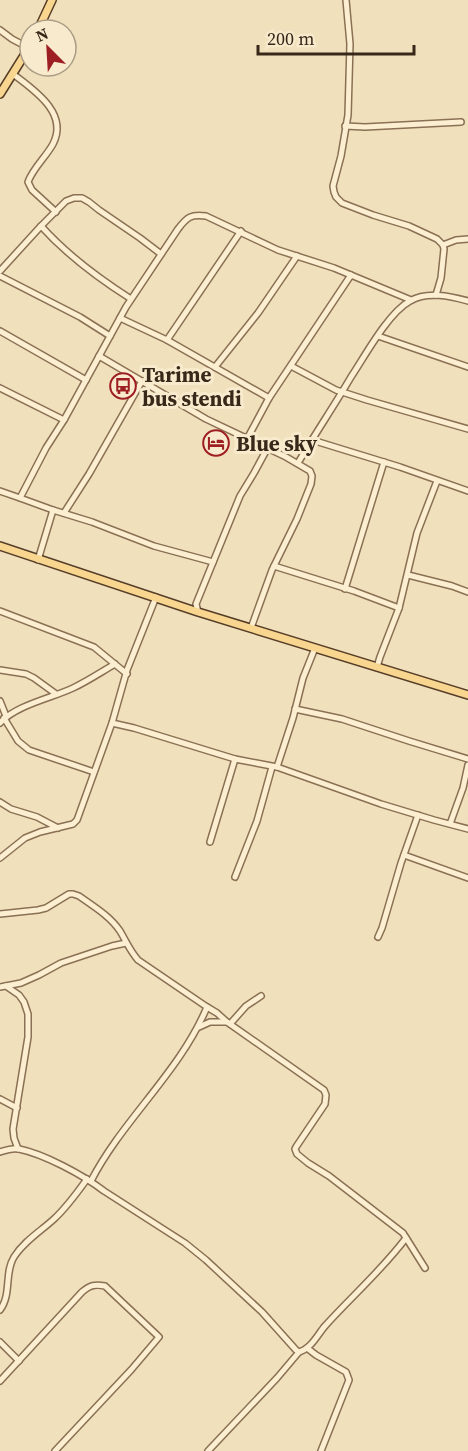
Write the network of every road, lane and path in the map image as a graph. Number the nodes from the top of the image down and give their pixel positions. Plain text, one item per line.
1 (52, 0) edge
2 (346, 0) edge
3 (44, 18) edge
4 (0, 30) edge
5 (18, 42) edge
6 (18, 66) edge
7 (13, 74) junction
8 (0, 94) edge
9 (461, 122) dead end
10 (345, 126) junction
11 (56, 212) junction
12 (40, 226) junction
13 (241, 231) junction
14 (468, 239) edge
15 (443, 245) junction
16 (161, 254) junction
17 (297, 256) junction
18 (0, 271) edge
19 (351, 275) junction
20 (0, 276) edge
21 (436, 295) junction
22 (131, 299) junction
23 (411, 300) junction
24 (468, 301) edge
25 (120, 318) junction
26 (0, 331) edge
27 (110, 336) junction
28 (378, 336) junction
29 (168, 340) junction
30 (99, 356) junction
31 (291, 366) junction
32 (215, 367) junction
33 (468, 367) edge
34 (86, 380) junction
35 (142, 381) junction
36 (0, 388) edge
37 (342, 392) junction
38 (269, 398) junction
39 (64, 420) junction
40 (468, 429) edge
41 (247, 439) junction
42 (312, 440) junction
43 (267, 449) junction
44 (384, 462) junction
45 (298, 464) junction
46 (437, 481) junction
47 (0, 491) edge
48 (468, 491) edge
49 (20, 498) junction
50 (53, 510) junction
51 (64, 513) junction
52 (0, 546) edge
53 (38, 560) junction
54 (213, 562) junction
55 (274, 566) junction
56 (408, 575) junction
57 (345, 589) junction
58 (468, 592) edge
59 (156, 597) junction
60 (399, 608) junction
61 (3, 612) edge
62 (198, 612) junction
63 (0, 618) edge
64 (251, 628) junction
65 (315, 648) junction
66 (115, 664) junction
67 (377, 667) junction
68 (0, 670) edge
69 (126, 674) junction
70 (56, 694) junction
71 (468, 695) edge
72 (0, 700) edge
73 (295, 709) junction
74 (3, 719) edge
75 (112, 723) junction
76 (235, 759) junction
77 (468, 759) edge
78 (468, 765) edge
79 (274, 767) junction
80 (94, 772) junction
81 (0, 802) edge
82 (418, 815) junction
83 (450, 824) junction
84 (58, 828) junction
85 (468, 829) edge
86 (210, 842) dead end
87 (404, 855) junction
88 (0, 858) edge
89 (235, 877) dead end
90 (468, 878) edge
91 (0, 914) edge
92 (378, 937) dead end
93 (126, 943) junction
94 (3, 986) edge
95 (261, 996) dead end
96 (207, 1007) junction
97 (229, 1023) junction
98 (198, 1028) junction
99 (0, 1099) edge
100 (17, 1108) junction
101 (18, 1149) junction
102 (0, 1152) edge
103 (89, 1180) junction
104 (406, 1238) junction
105 (425, 1268) dead end
106 (0, 1310) edge
107 (0, 1342) edge
108 (308, 1348) junction
109 (299, 1352) junction
110 (19, 1361) junction
111 (0, 1381) edge
112 (55, 1451) edge
113 (208, 1451) edge
114 (321, 1451) edge

1 - 3 main road
2 - 10 street
4 - 5 street
6 - 7 main road
7 - 8 main road
7 - 11 street
9 - 10 street
10 - 15 street
11 - 12 street
11 - 16 street
12 - 18 street
12 - 22 street
13 - 16 street
13 - 17 street
13 - 29 street
14 - 15 street
15 - 21 street
16 - 22 street
17 - 19 street
17 - 32 street
19 - 23 street
19 - 31 street
20 - 27 street
21 - 23 street
21 - 24 street
22 - 25 street
23 - 28 street
25 - 27 street
25 - 29 street
26 - 34 street
27 - 30 street
28 - 33 street
28 - 37 street
29 - 32 street
30 - 34 street
30 - 35 street
31 - 37 street
31 - 38 street
32 - 38 street
34 - 39 street
35 - 41 street
35 - 51 street
36 - 39 street
37 - 40 street
37 - 42 street
38 - 41 street
39 - 49 street
41 - 43 street
42 - 44 street
42 - 45 street
43 - 45 street
43 - 54 street
44 - 46 street
44 - 57 street
45 - 55 street
46 - 48 street
46 - 56 street
47 - 49 street
49 - 50 street
50 - 51 street
50 - 53 street
51 - 54 street
52 - 53 main road
53 - 59 main road
54 - 62 street
55 - 57 street
55 - 64 street
56 - 58 street
56 - 60 street
57 - 60 street
59 - 62 main road
59 - 69 street
60 - 67 street
61 - 63 street
61 - 66 street
62 - 64 main road
64 - 65 main road
65 - 67 main road
65 - 73 street
66 - 69 street
66 - 70 street
67 - 71 main road
68 - 70 street
69 - 75 street
70 - 74 street
72 - 74 street
73 - 77 street
73 - 79 street
74 - 80 street
75 - 76 street
75 - 80 street
76 - 79 street
76 - 86 street
78 - 83 street
79 - 82 street
79 - 89 street
80 - 84 street
81 - 84 street
82 - 83 street
82 - 87 street
83 - 85 street
84 - 88 street
87 - 90 street
87 - 92 street
91 - 93 street
93 - 94 street
93 - 96 street
94 - 100 street
95 - 97 street
96 - 97 street
96 - 98 street
97 - 98 street
97 - 104 street
98 - 103 street
99 - 100 street
100 - 101 street
101 - 102 street
101 - 103 street
103 - 106 street
103 - 109 street
104 - 105 street
104 - 108 street
107 - 110 street
108 - 109 street
108 - 114 street
109 - 113 street
110 - 111 street
110 - 112 street

